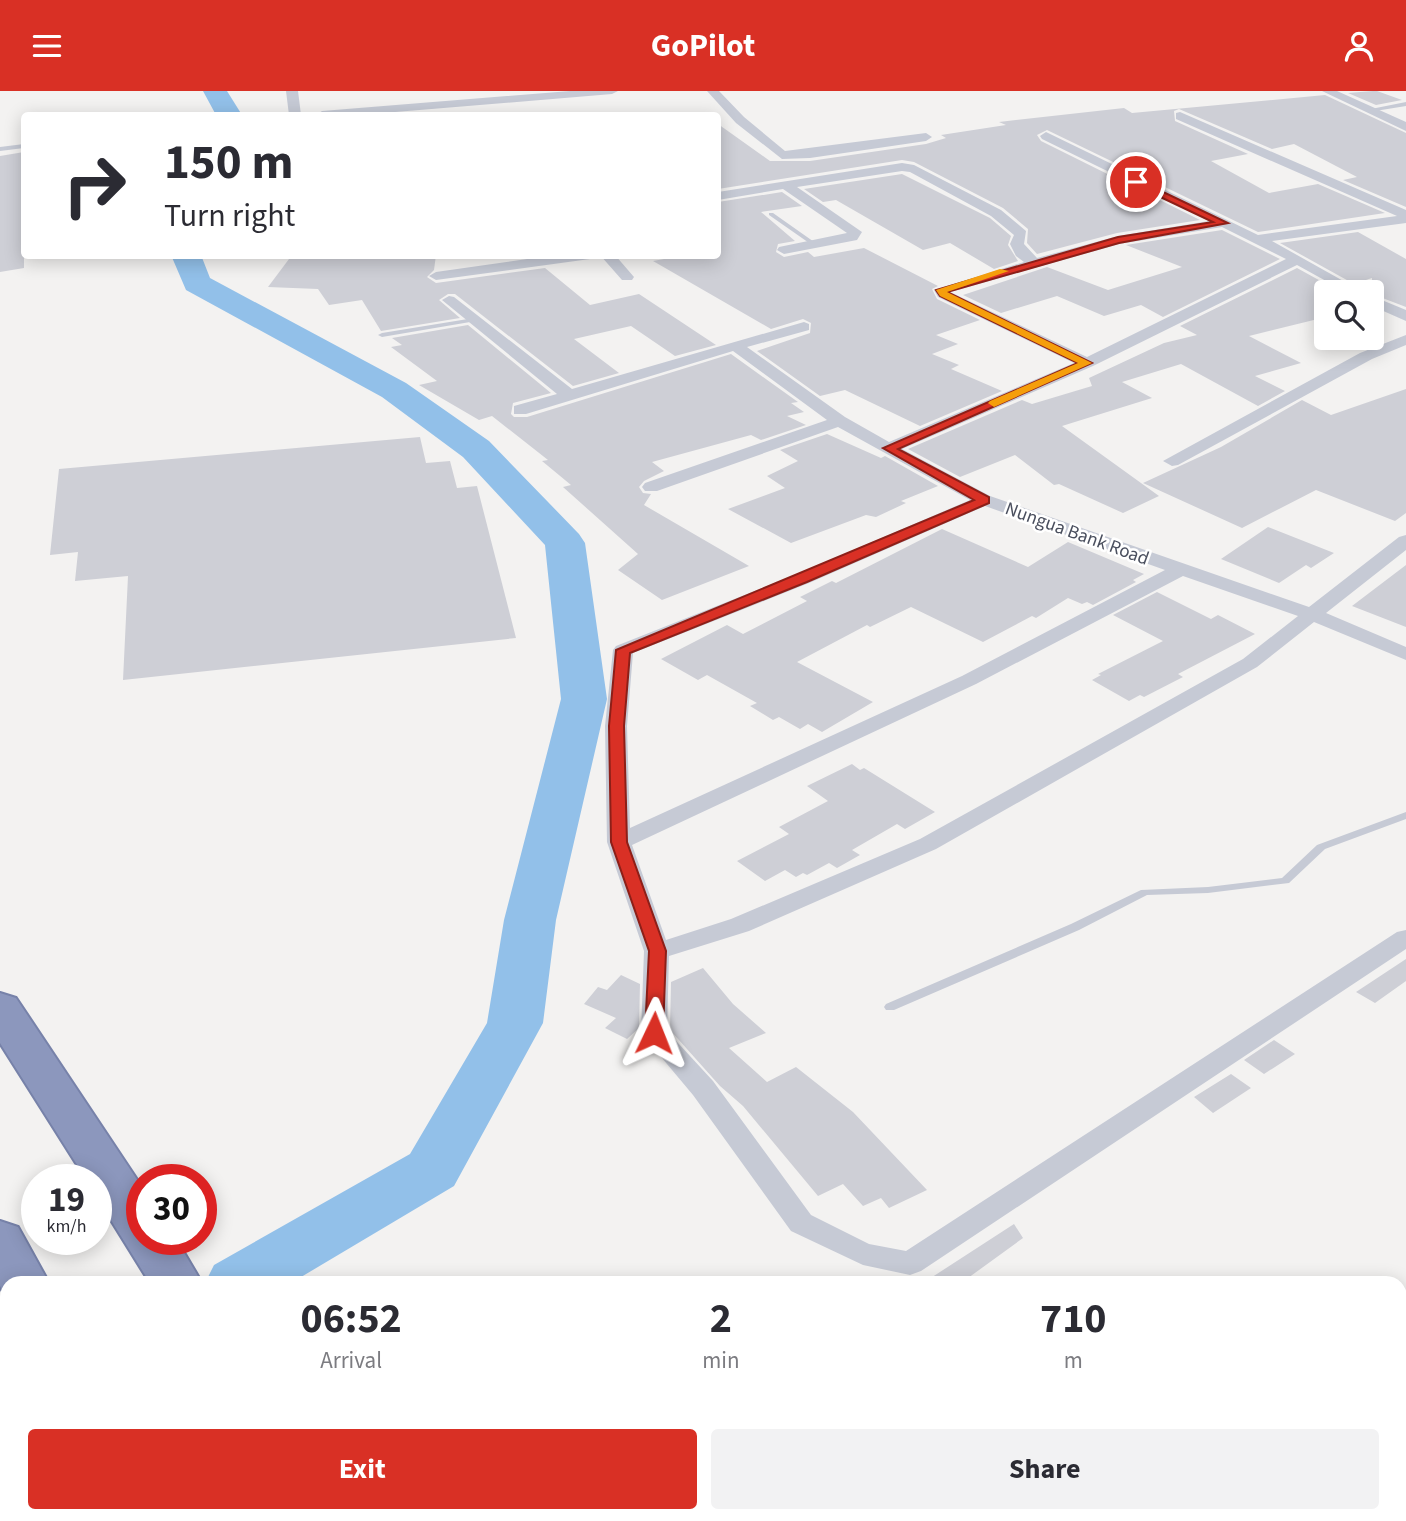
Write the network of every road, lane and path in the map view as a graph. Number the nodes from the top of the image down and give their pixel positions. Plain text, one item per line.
1 (292, 91) edge
2 (448, 91) edge
3 (611, 91) edge
4 (713, 91) edge
5 (1328, 91) edge
6 (566, 93) edge
7 (481, 103) junction
8 (1406, 104) edge
9 (455, 105) junction
10 (1369, 110) junction
11 (295, 112) edge
12 (365, 112) edge
13 (489, 112) edge
14 (1180, 116) dead end
15 (740, 120) junction
16 (721, 123) edge
17 (1406, 127) edge
18 (1046, 136) dead end
19 (926, 137) dead end
20 (21, 146) edge
21 (0, 149) edge
22 (786, 185) junction
23 (721, 196) edge
24 (771, 214) dead end
25 (1406, 217) edge
26 (1223, 223) junction
27 (1258, 239) junction
28 (814, 244) junction
29 (784, 250) dead end
30 (561, 259) edge
31 (611, 259) edge
32 (1297, 259) junction
33 (1034, 263) junction
34 (436, 276) dead end
35 (627, 277) dead end
36 (1335, 280) edge
37 (449, 300) dead end
38 (1384, 306) edge
39 (1406, 316) edge
40 (474, 320) junction
41 (804, 327) dead end
42 (382, 335) dead end
43 (1406, 340) edge
44 (736, 346) junction
45 (1087, 363) junction
46 (569, 395) junction
47 (520, 410) dead end
48 (839, 421) junction
49 (889, 448) junction
50 (1172, 461) dead end
51 (651, 487) dead end
52 (984, 500) junction
53 (1406, 541) edge
54 (1179, 570) junction
55 (1311, 614) junction
56 (1406, 653) edge
57 (1406, 815) edge
58 (619, 842) junction
59 (1406, 938) edge
60 (657, 951) junction
61 (891, 1007) dead end
62 (0, 1008) edge
63 (126, 1202) edge
64 (0, 1240) edge
65 (20, 1276) edge

1 - 11 street
2 - 9 street
3 - 6 street
4 - 15 street
5 - 10 street
6 - 7 street
7 - 9 street
7 - 13 street
8 - 10 lane
9 - 12 street
10 - 17 street
14 - 25 street
15 - 16 street
15 - 19 street
18 - 26 street
20 - 21 lane
22 - 23 street
22 - 28 street
22 - 33 street
24 - 28 lane
25 - 27 street
26 - 27 street
26 - 33 street
27 - 32 street
28 - 29 street
30 - 34 street
31 - 35 street
32 - 36 street
32 - 45 street
33 - 45 street
37 - 40 street
38 - 39 street
40 - 42 lane
40 - 46 street
41 - 44 street
43 - 50 street
44 - 46 street
44 - 48 street, Nungua Bank Road
45 - 49 street
46 - 47 street
48 - 49 street, Nungua Bank Road
48 - 51 street
49 - 52 street, Nungua Bank Road
52 - 54 street, Nungua Bank Road
52 - 58 street
53 - 55 street
54 - 55 street, Nungua Bank Road
54 - 58 street
55 - 56 street, Nungua Bank Road
55 - 60 street
57 - 61 lane
58 - 60 street
59 - 60 street
62 - 63 highway
64 - 65 highway

